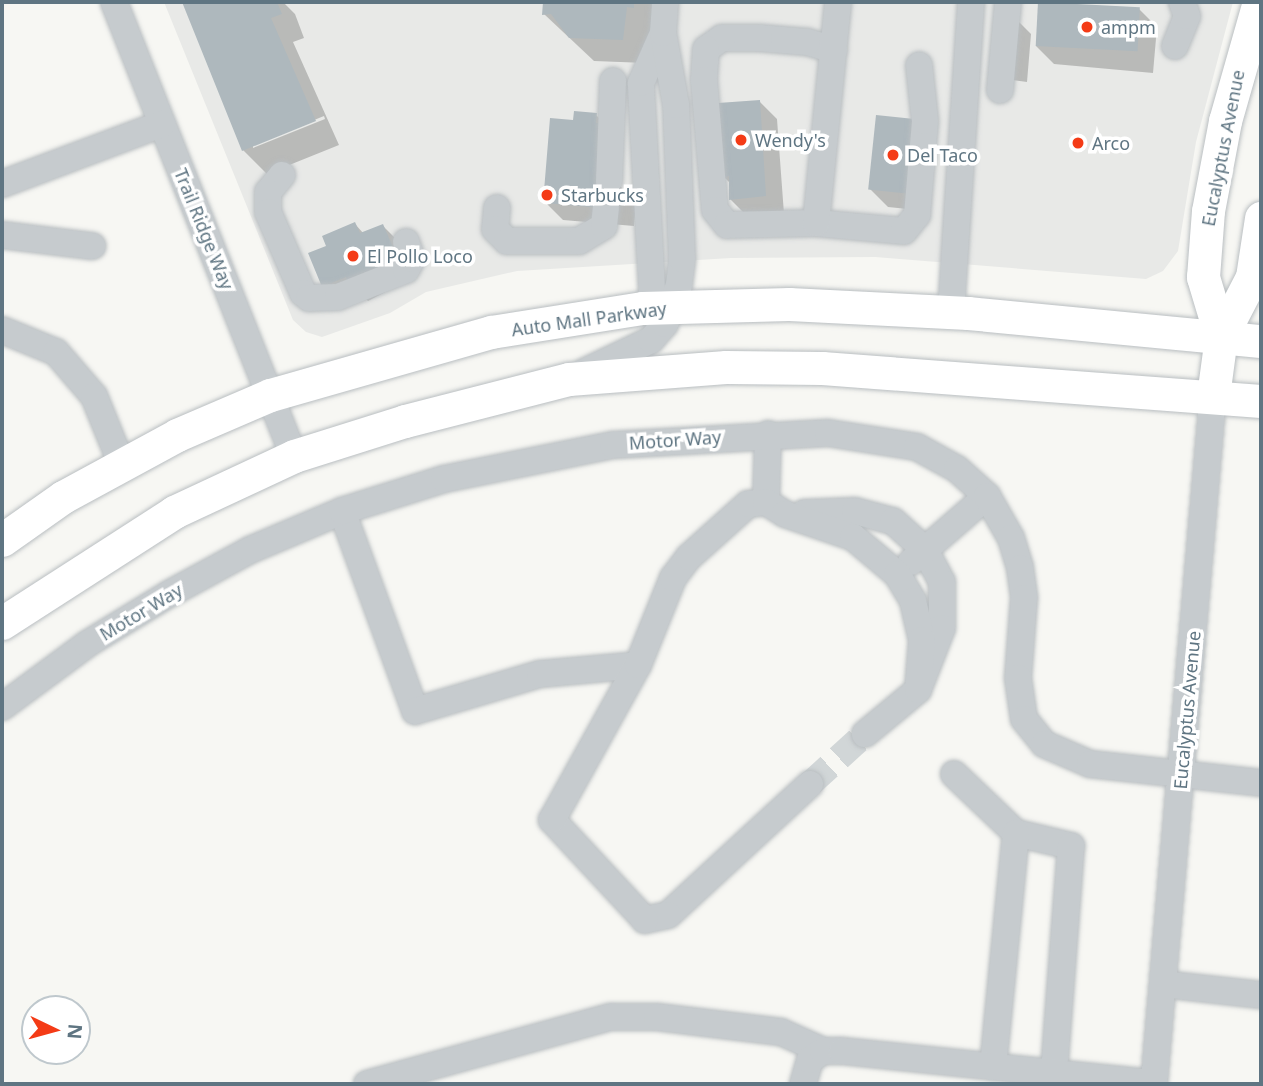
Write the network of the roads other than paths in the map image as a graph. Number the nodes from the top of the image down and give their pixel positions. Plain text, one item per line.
1 (114, 2) edge
2 (665, 2) edge
3 (838, 2) edge
4 (971, 2) edge
5 (1008, 2) edge
6 (1182, 2) edge
7 (1259, 2) edge
8 (1174, 46) dead end
9 (834, 50) junction
10 (943, 67) junction
11 (613, 81) dead end
12 (1000, 90) dead end
13 (162, 124) junction
14 (282, 175) dead end
15 (609, 181) dead end
16 (2, 184) edge
17 (497, 208) dead end
18 (606, 208) dead end
19 (1261, 218) edge
20 (816, 223) junction
21 (2, 235) edge
22 (406, 242) dead end
23 (92, 246) dead end
24 (663, 308) junction
25 (951, 312) junction
26 (2, 330) edge
27 (1221, 337) junction
28 (1261, 341) edge
29 (569, 379) junction
30 (271, 395) junction
31 (1213, 396) junction
32 (1261, 401) edge
33 (768, 435) junction
34 (294, 456) junction
35 (122, 465) junction
36 (987, 496) junction
37 (775, 508) junction
38 (342, 512) junction
39 (854, 524) junction
40 (2, 540) edge
41 (925, 550) junction
42 (897, 575) junction
43 (2, 623) edge
44 (932, 634) junction
45 (638, 665) junction
46 (2, 707) edge
47 (864, 734) tunnel mouth
48 (1182, 773) junction
49 (954, 774) dead end
50 (1261, 783) edge
51 (810, 784) tunnel mouth
52 (1016, 833) junction
53 (1163, 984) junction
54 (1261, 995) edge
55 (823, 1051) junction
56 (993, 1067) junction
57 (1053, 1079) edge
58 (367, 1084) edge
59 (803, 1084) edge
60 (1154, 1084) edge

1 - 13 street, Trail Ridge Way
2 - 24 street
3 - 9 street
4 - 10 street
5 - 12 street
6 - 8 street
7 - 27 main road, Eucalyptus Avenue
9 - 20 street
9 - 20 street
10 - 20 street
10 - 25 street
11 - 15 street
13 - 16 street
13 - 30 street, Trail Ridge Way
14 - 22 street
17 - 18 street
19 - 27 main road, Eucalyptus Avenue
21 - 23 street
24 - 25 main road, Auto Mall Parkway
24 - 29 street
24 - 30 main road, Auto Mall Parkway
25 - 27 main road, Auto Mall Parkway
26 - 35 street
27 - 28 main road, Auto Mall Parkway
27 - 31 main road, Eucalyptus Avenue
29 - 31 main road
29 - 34 main road
30 - 34 street, Trail Ridge Way
30 - 35 main road, Auto Mall Parkway
31 - 32 main road
31 - 48 street, Eucalyptus Avenue
33 - 36 street, Motor Way
33 - 37 street
33 - 38 street, Motor Way
34 - 43 main road
35 - 40 main road, Auto Mall Parkway
36 - 41 street
36 - 48 street, Motor Way
37 - 39 street
37 - 45 street
38 - 45 street
38 - 46 street, Motor Way
39 - 41 street
39 - 42 street
41 - 42 street
41 - 44 street
42 - 44 street
44 - 47 street
45 - 51 street
48 - 50 street, Motor Way
48 - 53 street, Eucalyptus Avenue
49 - 52 street
52 - 56 street
52 - 57 street
53 - 54 street
53 - 60 street, Eucalyptus Avenue
55 - 56 street
55 - 58 street
55 - 59 street
56 - 57 street
57 - 60 street

